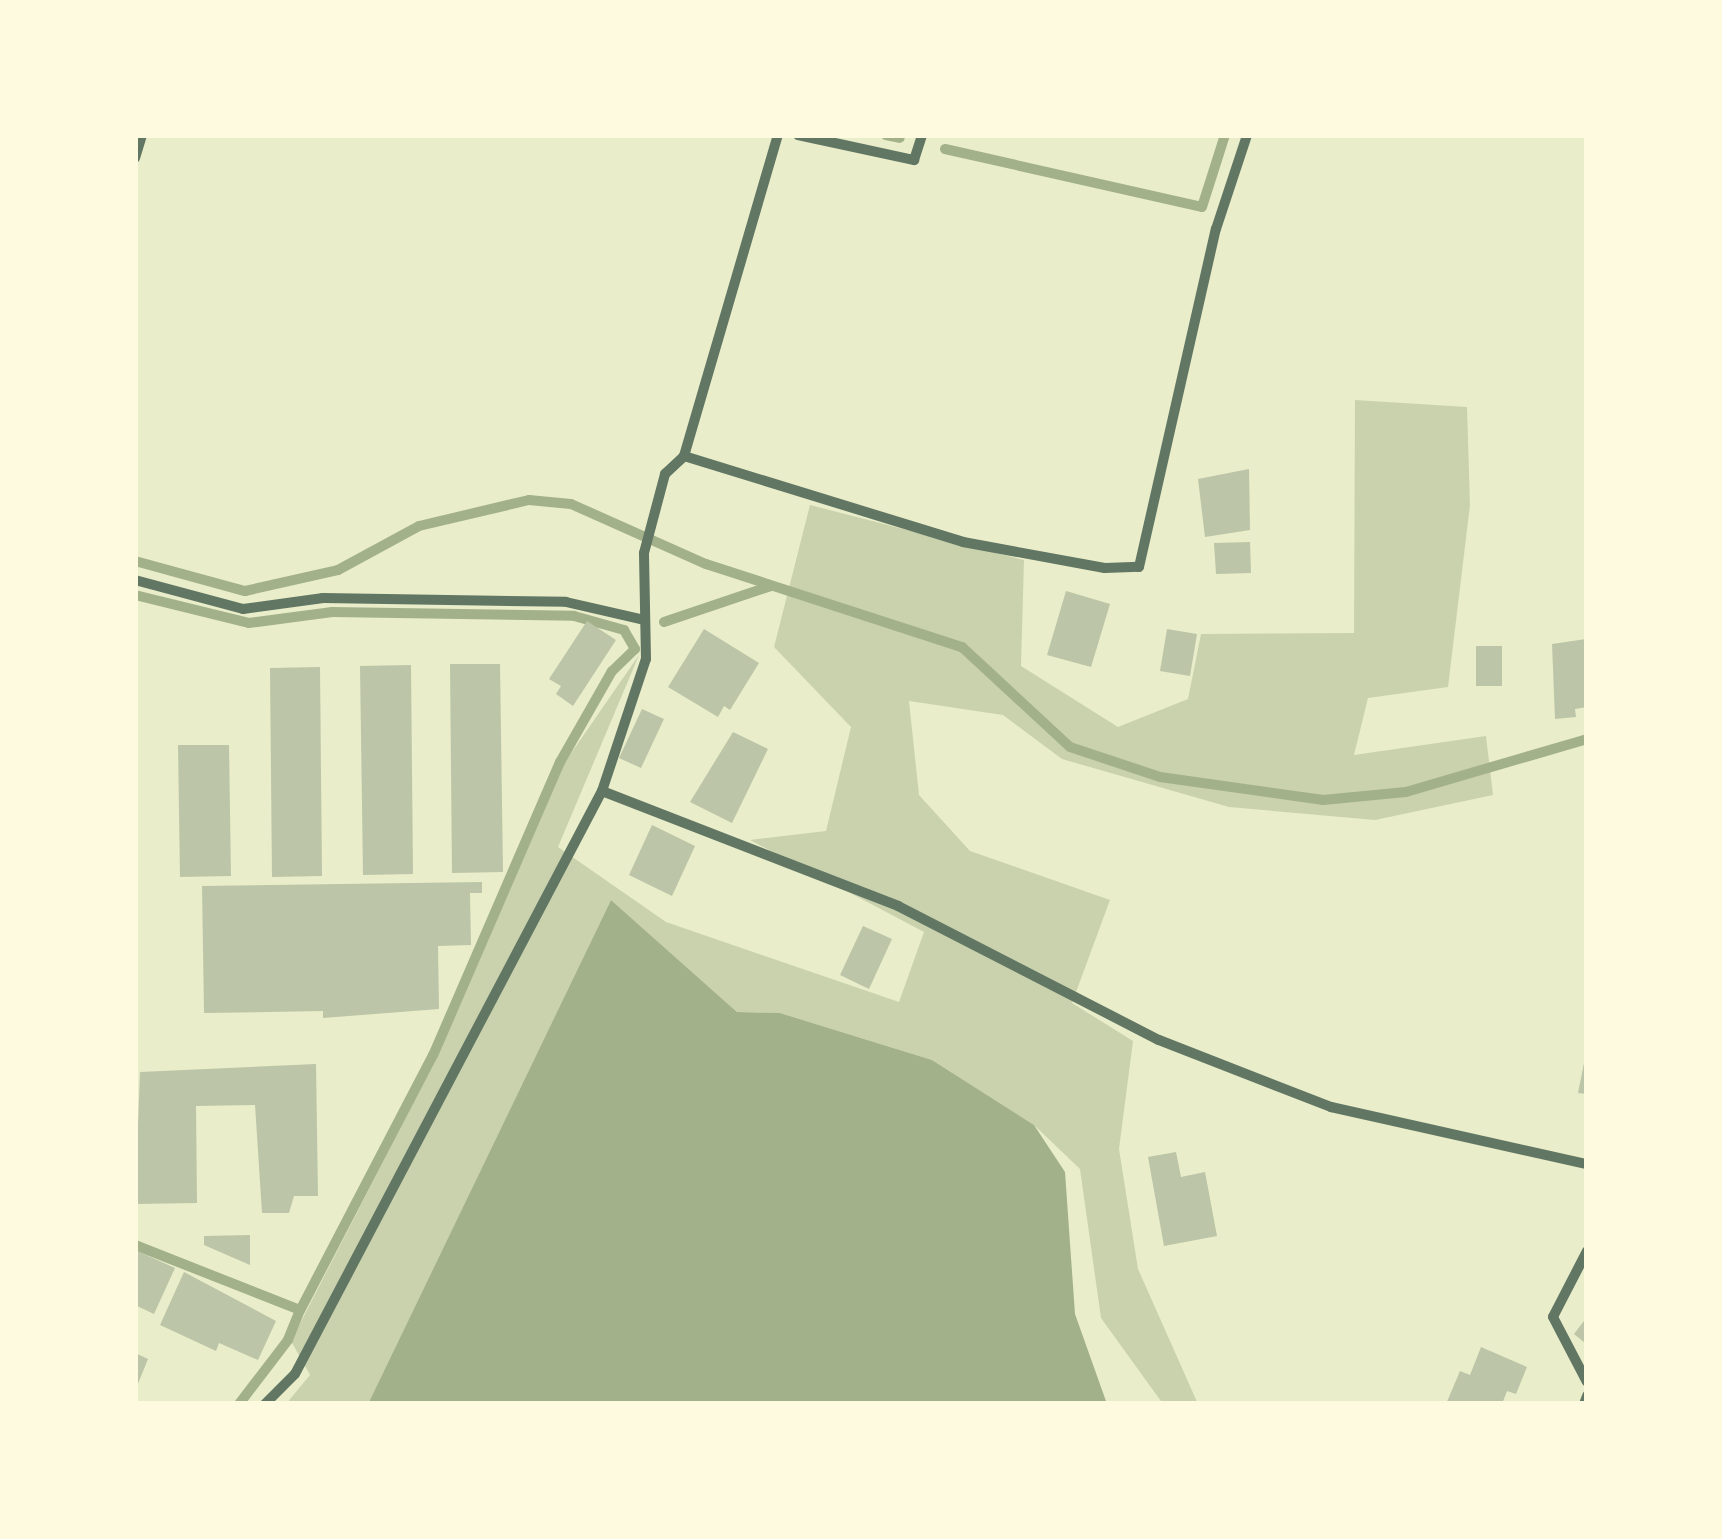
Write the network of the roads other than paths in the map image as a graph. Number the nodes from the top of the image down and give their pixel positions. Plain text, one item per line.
1 (142, 135) edge
2 (778, 135) edge
3 (798, 135) edge
4 (922, 135) edge
5 (1248, 135) edge
6 (135, 158) edge
7 (684, 456) junction
8 (135, 580) edge
9 (644, 620) junction
10 (602, 791) junction
11 (1587, 1164) edge
12 (1587, 1251) edge
13 (1587, 1382) edge
14 (1587, 1396) edge
15 (264, 1404) edge
16 (1584, 1404) edge

1 - 6 street
2 - 7 street
3 - 4 street
5 - 7 street
7 - 9 street
8 - 9 street
9 - 10 street
10 - 11 street
10 - 15 street
12 - 13 street
14 - 16 street

